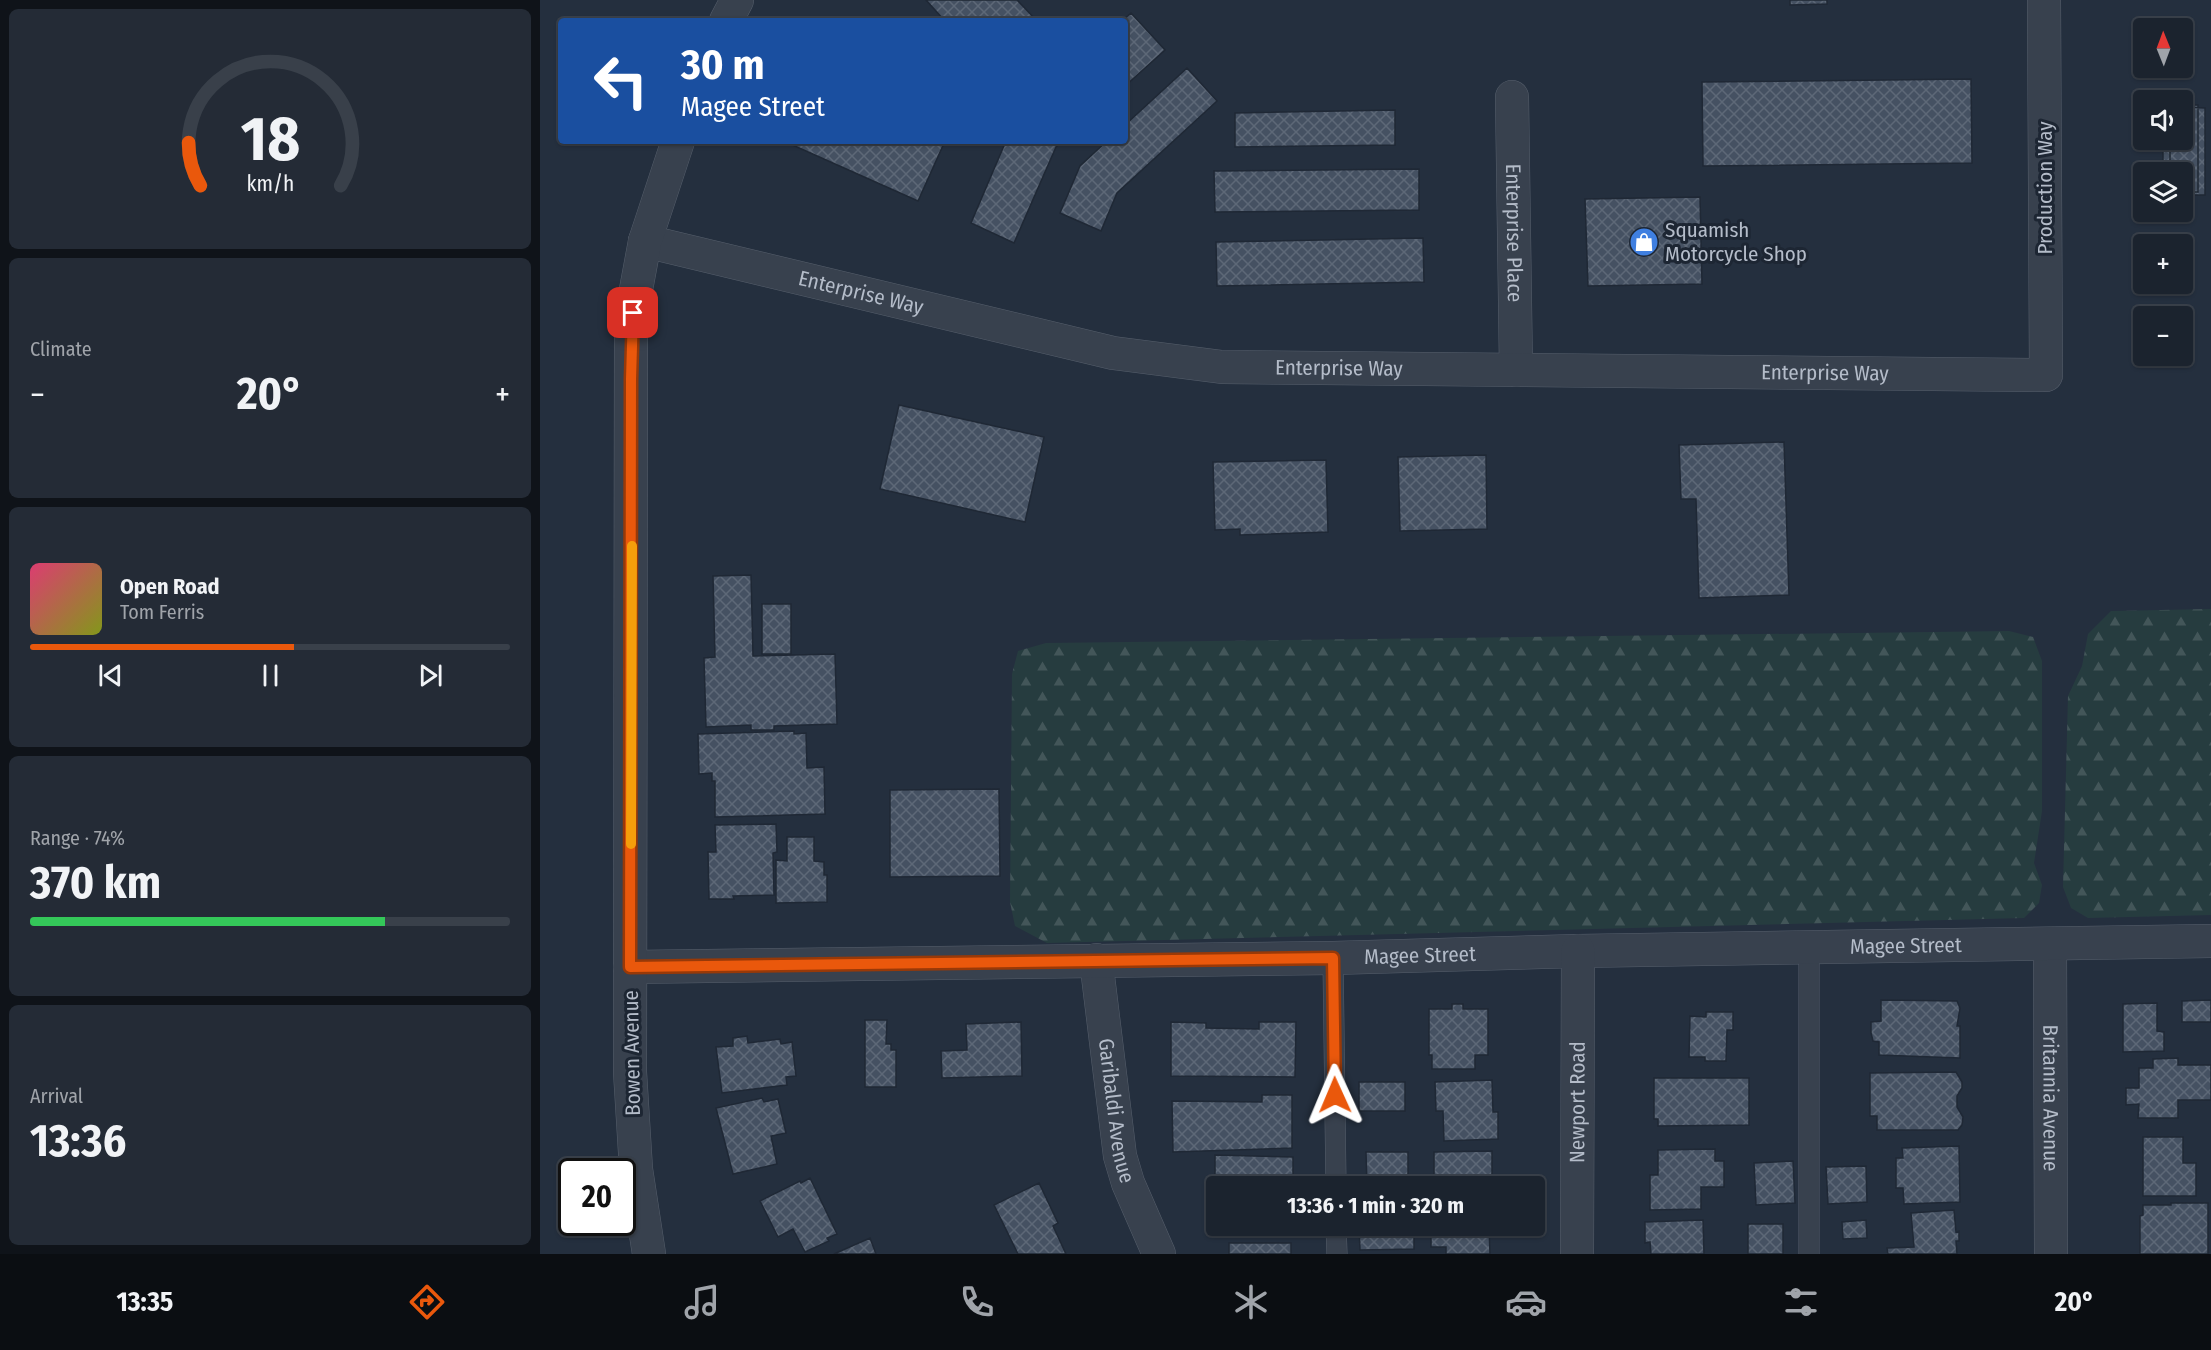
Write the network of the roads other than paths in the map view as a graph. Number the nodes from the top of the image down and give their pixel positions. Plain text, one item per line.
1 (737, 0) edge
2 (2044, 0) edge
3 (728, 18) edge
4 (1512, 97) dead end
5 (677, 144) edge
6 (645, 241) junction
7 (1516, 370) junction
8 (2046, 375) joint
9 (2211, 941) edge
10 (2050, 945) junction
11 (1809, 948) junction
12 (1578, 951) junction
13 (1333, 958) junction
14 (1096, 960) junction
15 (630, 967) junction
16 (1336, 1176) edge
17 (1336, 1236) edge
18 (649, 1254) edge
19 (1159, 1254) edge
20 (1337, 1254) edge
21 (1577, 1254) edge
22 (1809, 1254) edge
23 (2050, 1254) edge

1 - 3 street
2 - 8 street, Production Way
4 - 7 street, Enterprise Place
5 - 6 street, Bowen Avenue
6 - 7 street, Enterprise Way
6 - 15 street, Bowen Avenue
7 - 8 street, Enterprise Way
9 - 10 street, Magee Street
10 - 11 street, Magee Street
10 - 23 street, Britannia Avenue
11 - 12 street, Magee Street
11 - 22 lane
12 - 13 street, Magee Street
12 - 21 street, Newport Road
13 - 14 street, Magee Street
13 - 16 lane
14 - 15 street, Magee Street
14 - 19 street, Garibaldi Avenue
15 - 18 street, Bowen Avenue
17 - 20 lane

